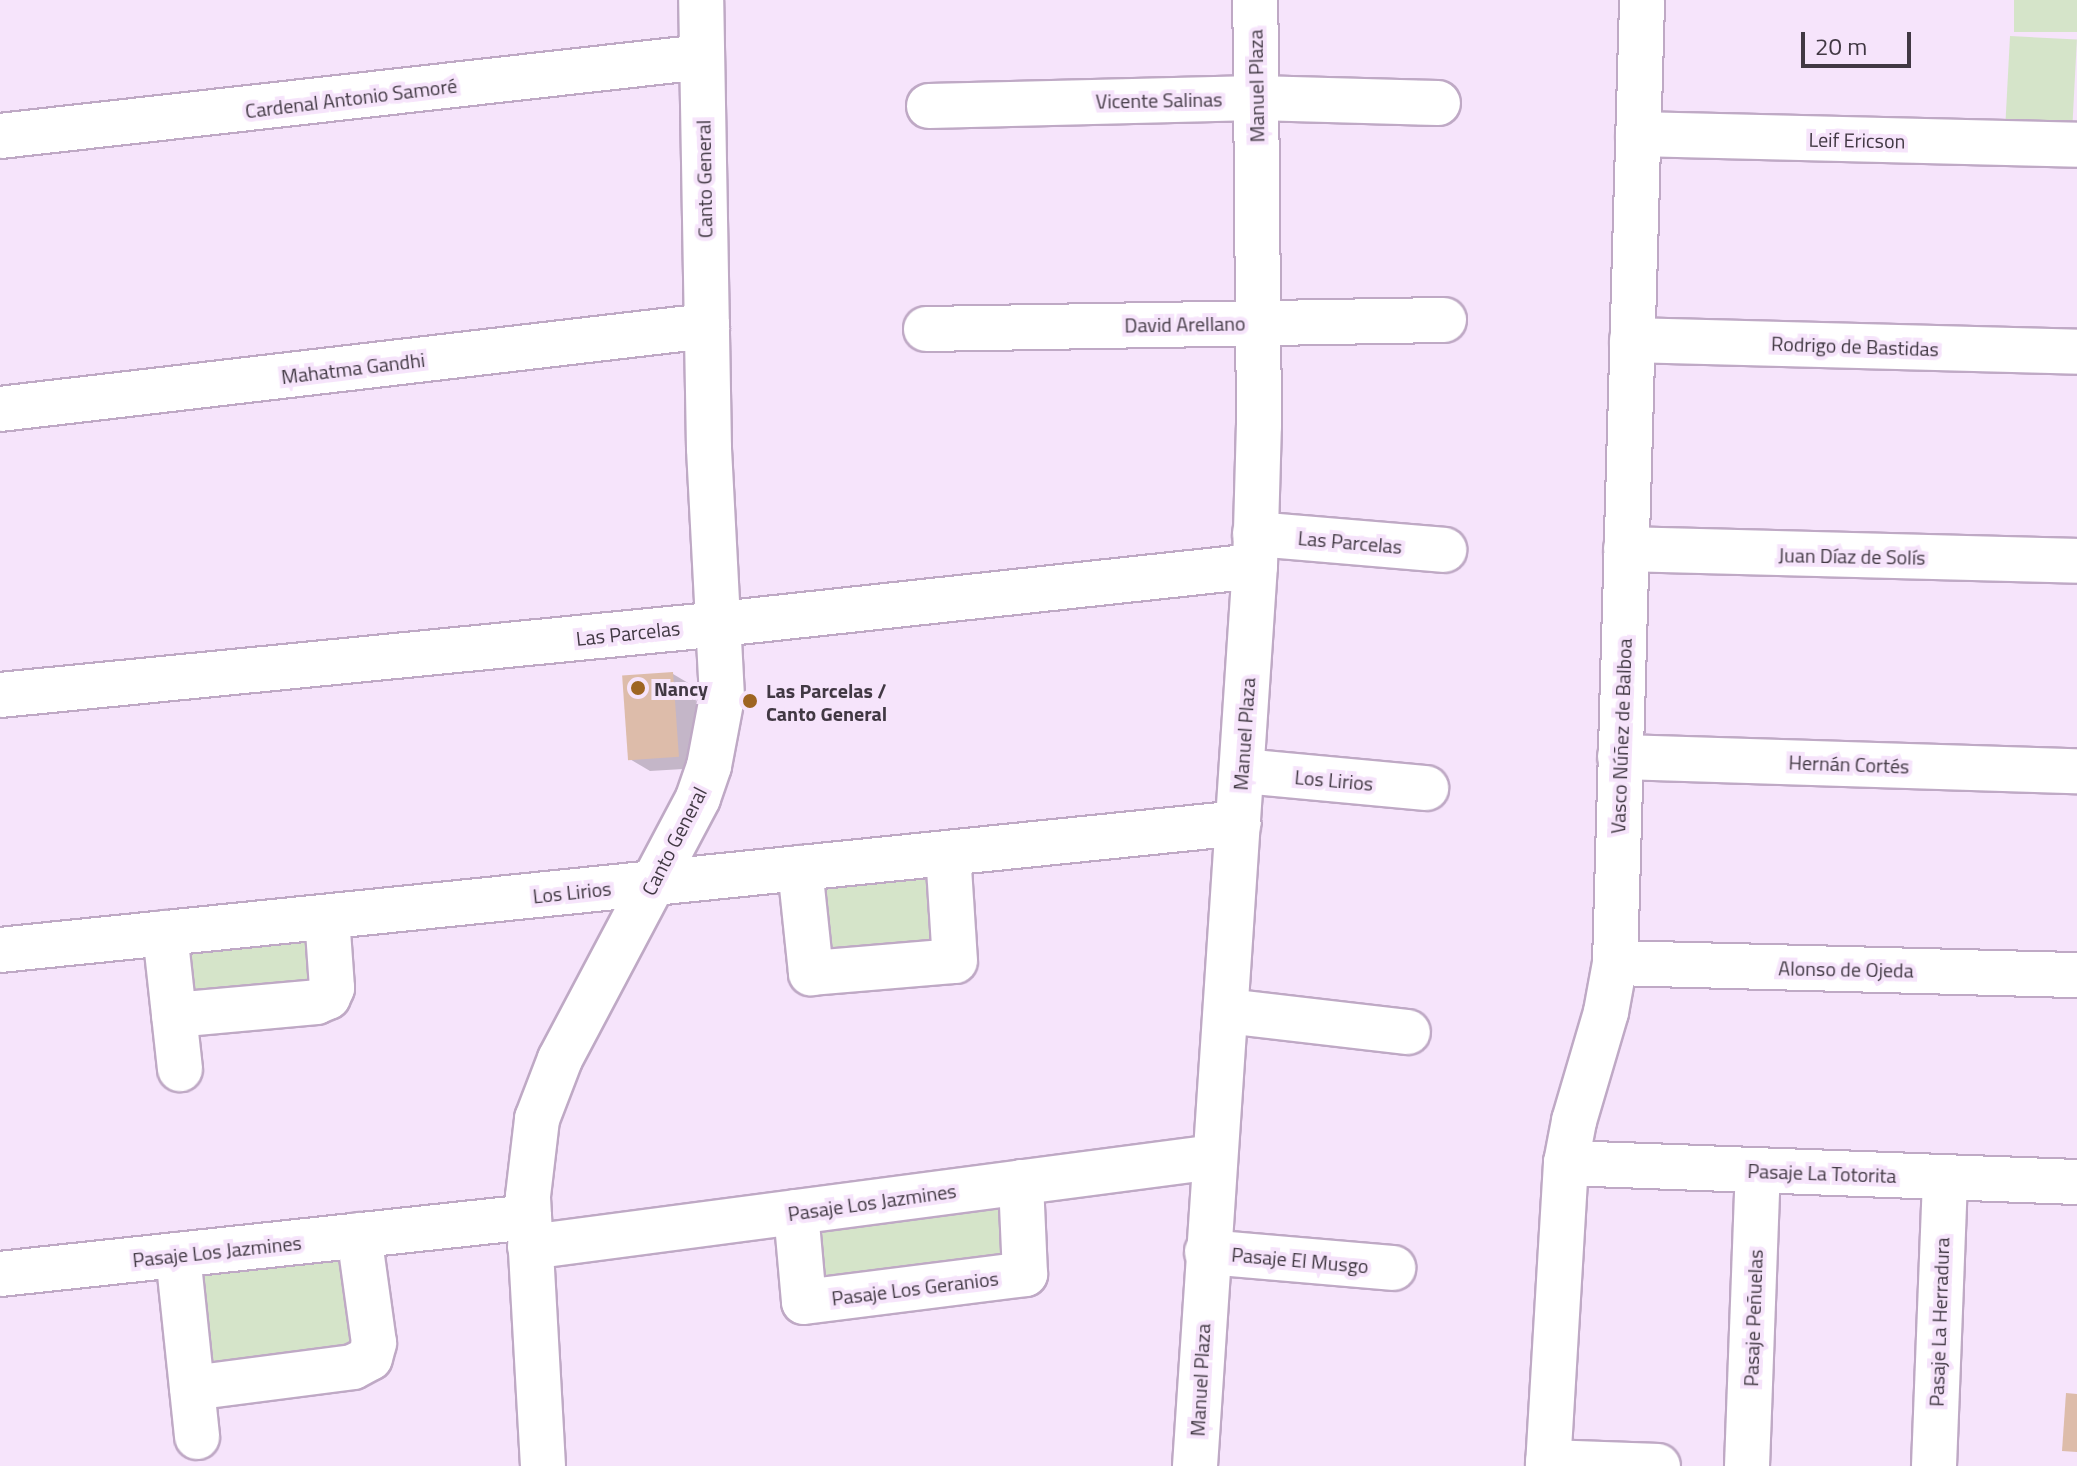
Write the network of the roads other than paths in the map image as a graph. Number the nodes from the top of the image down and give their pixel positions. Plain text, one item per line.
1 (701, 0) edge
2 (1255, 0) edge
3 (1642, 0) edge
4 (702, 57) junction
5 (1256, 98) junction
6 (1438, 103) dead end
7 (929, 106) dead end
8 (1638, 134) junction
9 (0, 136) edge
10 (2077, 145) edge
11 (1444, 320) dead end
12 (1258, 323) junction
13 (707, 326) junction
14 (926, 329) dead end
15 (1632, 340) junction
16 (2077, 352) edge
17 (0, 409) edge
18 (1626, 549) junction
19 (1255, 550) junction
20 (1444, 550) dead end
21 (2077, 561) edge
22 (720, 624) junction
23 (0, 695) edge
24 (1620, 757) junction
25 (1242, 771) junction
26 (2077, 771) edge
27 (1426, 788) dead end
28 (1239, 823) junction
29 (948, 853) junction
30 (800, 868) junction
31 (653, 883) junction
32 (327, 917) junction
33 (165, 933) junction
34 (0, 950) edge
35 (1615, 963) junction
36 (2077, 975) edge
37 (1226, 1011) junction
38 (174, 1015) junction
39 (1408, 1032) dead end
40 (180, 1069) dead end
41 (1214, 1157) junction
42 (1566, 1163) junction
43 (1758, 1170) junction
44 (1945, 1178) junction
45 (1021, 1182) junction
46 (2077, 1182) edge
47 (796, 1212) junction
48 (530, 1232) junction
49 (359, 1235) junction
50 (1207, 1252) junction
51 (178, 1255) junction
52 (1393, 1268) dead end
53 (0, 1274) edge
54 (192, 1388) junction
55 (197, 1437) dead end
56 (1548, 1464) edge
57 (543, 1466) edge
58 (1195, 1466) edge
59 (1658, 1466) edge
60 (1747, 1466) edge
61 (1934, 1466) edge

1 - 4 street, Canto General
2 - 5 street, Manuel Plaza
3 - 8 street, Vasco Núñez de Balboa
4 - 9 street, Cardenal Antonio Samoré
4 - 13 street, Canto General
5 - 6 street, Vicente Salinas
5 - 7 street, Vicente Salinas
5 - 12 street, Manuel Plaza
8 - 10 street, Leif Ericson
8 - 15 street, Vasco Núñez de Balboa
11 - 12 street, David Arellano
12 - 14 street, David Arellano
12 - 19 street, Manuel Plaza
13 - 17 street, Mahatma Gandhi
13 - 22 street, Canto General
15 - 16 street, Rodrigo de Bastidas
15 - 18 street, Vasco Núñez de Balboa
18 - 21 street, Juan Díaz de Solís
18 - 24 street, Vasco Núñez de Balboa
19 - 20 street, Las Parcelas
19 - 22 street, Las Parcelas
19 - 25 street, Manuel Plaza
22 - 23 street, Las Parcelas
22 - 31 street, Canto General
24 - 26 street, Hernán Cortés
24 - 35 street, Vasco Núñez de Balboa
25 - 27 street, Los Lirios
25 - 28 street, Manuel Plaza
28 - 29 street, Los Lirios
28 - 37 street, Manuel Plaza
29 - 30 street, Los Lirios
29 - 30 street
30 - 31 street, Los Lirios
31 - 32 street, Los Lirios
31 - 48 street, Canto General
32 - 33 street, Los Lirios
32 - 38 street
33 - 34 street, Los Lirios
33 - 38 street
35 - 36 street, Alonso de Ojeda
35 - 42 street, Vasco Núñez de Balboa
37 - 39 street
37 - 41 street, Manuel Plaza
38 - 40 street
41 - 45 street, Pasaje Los Jazmines
41 - 50 street, Manuel Plaza
42 - 43 street, Pasaje La Totorita
42 - 56 street, Vasco Núñez de Balboa
43 - 44 street, Pasaje La Totorita
43 - 60 street, Pasaje Peñuelas
44 - 46 street, Pasaje La Totorita
44 - 61 street, Pasaje La Herradura
45 - 47 street, Pasaje Los Jazmines
45 - 47 street, Pasaje Los Geranios
47 - 48 street, Pasaje Los Jazmines
48 - 49 street, Pasaje Los Jazmines
48 - 57 street, Canto General
49 - 51 street, Pasaje Los Jazmines
49 - 54 street
50 - 52 street, Pasaje El Musgo
50 - 58 street, Manuel Plaza
51 - 53 street, Pasaje Los Jazmines
51 - 54 street
54 - 55 street
56 - 59 street

